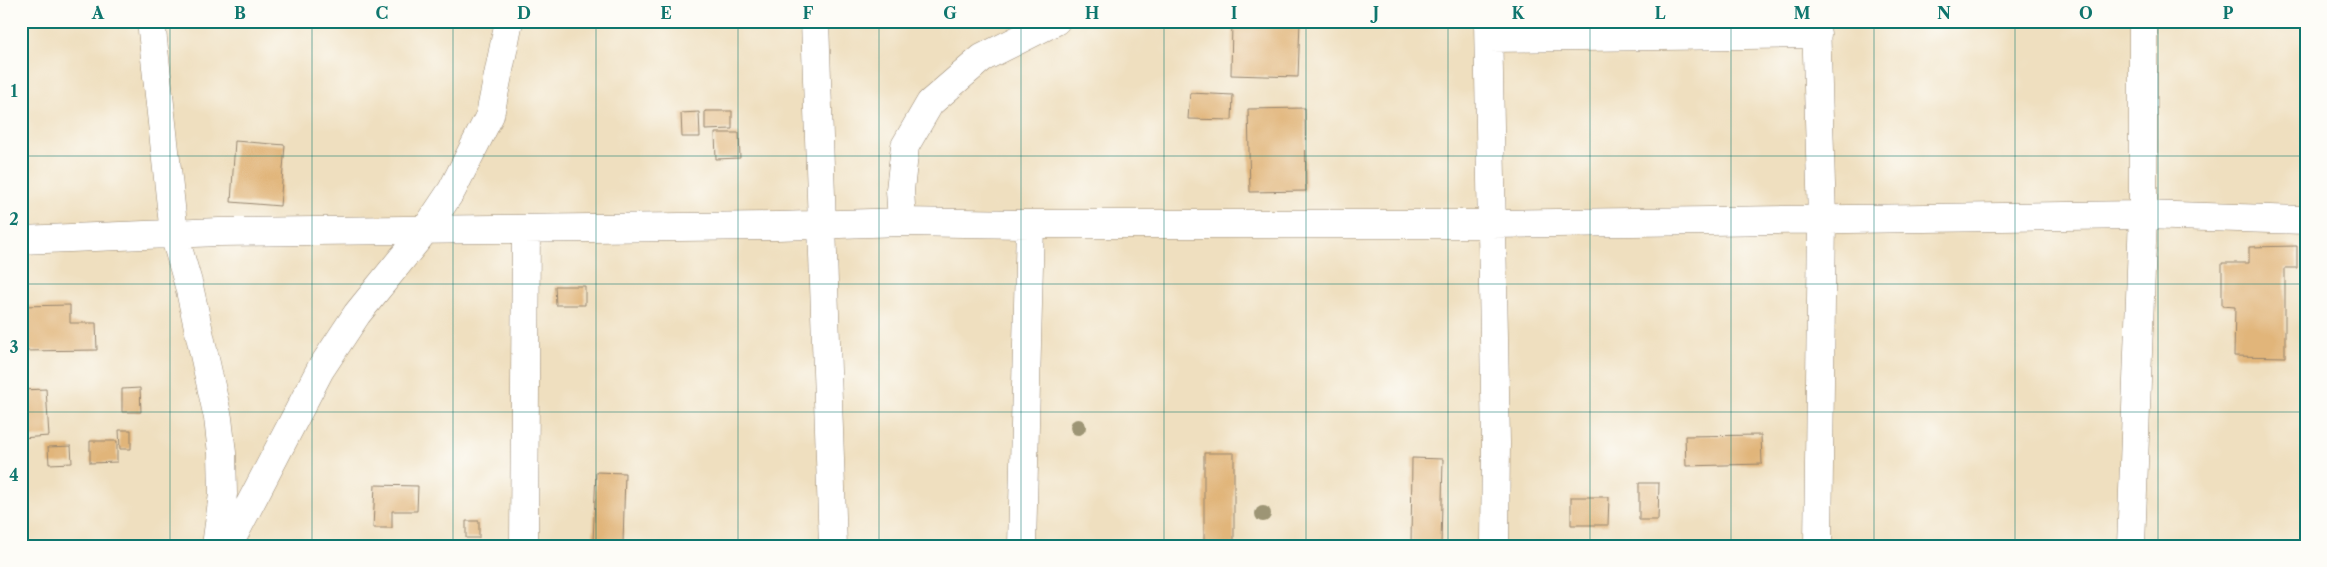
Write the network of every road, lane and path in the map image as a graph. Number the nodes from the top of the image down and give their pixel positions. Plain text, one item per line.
1 (151, 21) edge
2 (509, 21) edge
3 (815, 21) edge
4 (1056, 21) edge
5 (2143, 21) edge
6 (1816, 27) edge
7 (1489, 30) edge
8 (2143, 215) junction
9 (1822, 218) junction
10 (2306, 220) edge
11 (902, 222) junction
12 (1030, 224) junction
13 (1490, 224) junction
14 (822, 225) junction
15 (426, 229) junction
16 (526, 229) junction
17 (174, 234) junction
18 (21, 240) edge
19 (216, 546) edge
20 (228, 546) edge
21 (524, 546) edge
22 (833, 546) edge
23 (1022, 546) edge
24 (1495, 546) edge
25 (1818, 546) edge
26 (2131, 546) edge

1 - 17 street
2 - 15 street
3 - 14 street
4 - 11 street
5 - 8 street
6 - 7 street
6 - 9 street
7 - 13 street
8 - 9 street
8 - 10 street
8 - 26 street
9 - 13 street
9 - 25 street
11 - 12 street
11 - 14 street
12 - 13 street
12 - 23 street
13 - 24 street
14 - 16 street
14 - 22 street
15 - 16 street
15 - 17 street
15 - 20 street
16 - 21 street
17 - 18 street
17 - 19 street

